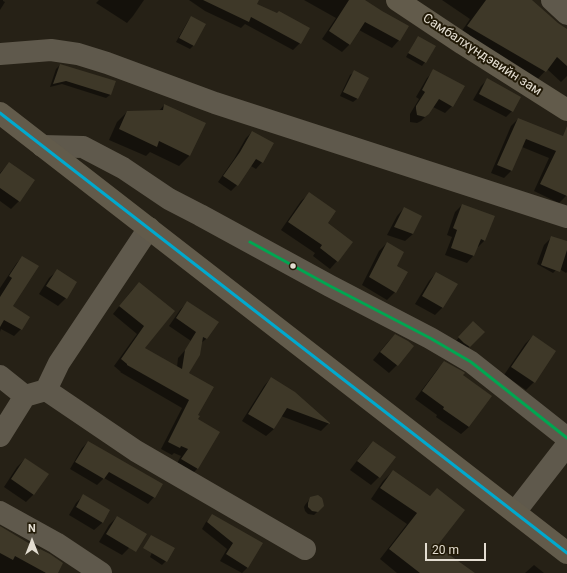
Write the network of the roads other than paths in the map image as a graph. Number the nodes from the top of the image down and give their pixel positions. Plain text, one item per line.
1 (397, 0) edge
2 (552, 0) edge
3 (567, 14) edge
4 (0, 54) edge
5 (567, 110) edge
6 (0, 113) edge
7 (42, 146) junction
8 (567, 217) edge
9 (149, 228) junction
10 (0, 376) edge
11 (46, 390) junction
12 (26, 396) junction
13 (0, 436) edge
14 (567, 438) edge
15 (567, 445) edge
16 (0, 512) edge
17 (515, 512) junction
18 (305, 549) dead end
19 (567, 552) edge
20 (101, 573) edge

1 - 5 main road, Самбалхүндэвийн зам
2 - 3 street
4 - 8 street
6 - 7 main road
7 - 9 main road
7 - 14 street
9 - 11 street
9 - 17 main road
10 - 12 street
11 - 12 street
11 - 18 street
12 - 13 street
15 - 17 street
16 - 20 street
17 - 19 main road

